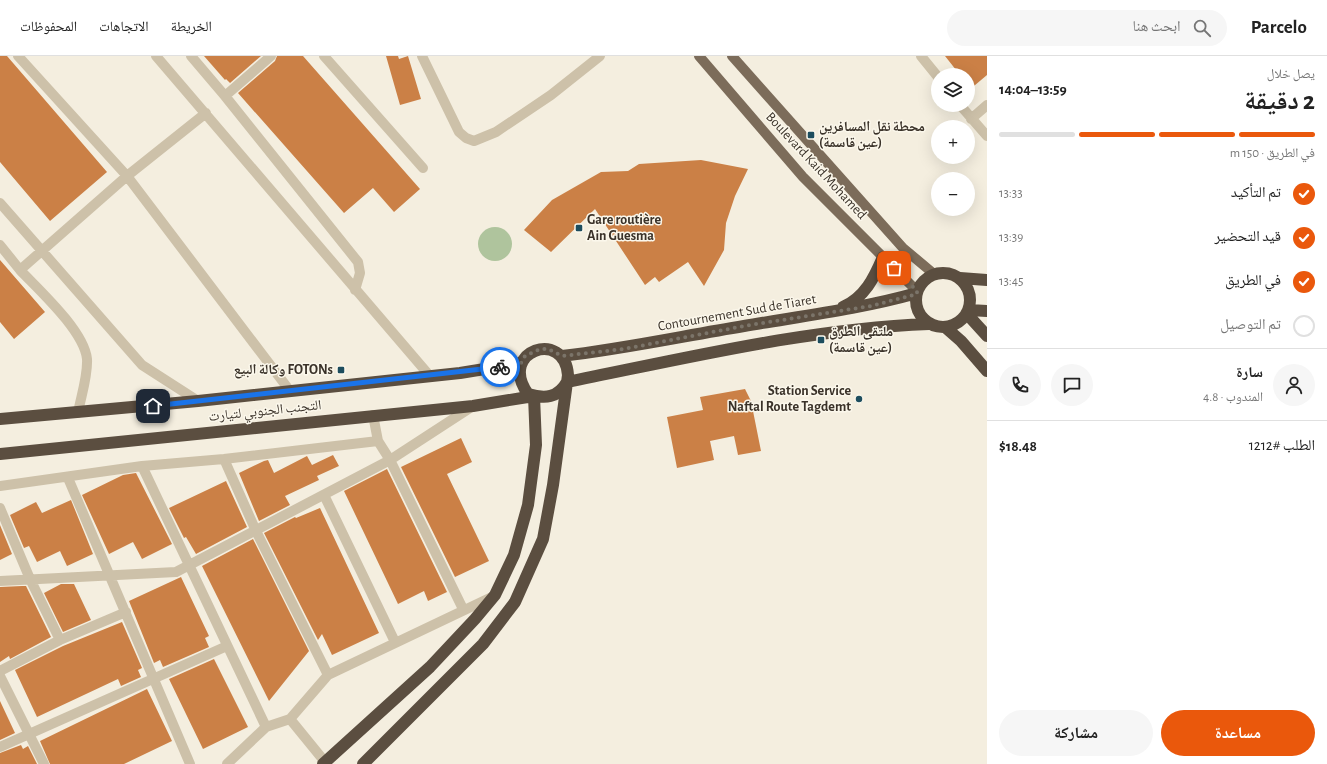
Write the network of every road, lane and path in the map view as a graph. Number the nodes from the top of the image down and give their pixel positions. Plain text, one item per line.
1 (18, 56) edge
2 (156, 56) edge
3 (191, 56) edge
4 (271, 56) edge
5 (324, 56) edge
6 (422, 56) edge
7 (600, 56) edge
8 (699, 56) edge
9 (732, 56) edge
10 (921, 56) edge
11 (931, 68) edge
12 (225, 96) junction
13 (987, 105) edge
14 (966, 112) edge
15 (206, 113) junction
16 (971, 119) junction
17 (987, 136) edge
18 (423, 168) dead end
19 (126, 176) junction
20 (0, 203) edge
21 (0, 245) edge
22 (41, 252) junction
23 (883, 257) junction
24 (20, 270) junction
25 (934, 274) junction
26 (960, 278) junction
27 (987, 280) edge
28 (355, 290) junction
29 (917, 292) junction
30 (837, 310) junction
31 (987, 311) edge
32 (968, 312) junction
33 (929, 324) junction
34 (945, 327) junction
35 (987, 336) edge
36 (562, 356) junction
37 (521, 363) junction
38 (987, 371) edge
39 (428, 375) junction
40 (567, 382) junction
41 (290, 391) junction
42 (534, 396) junction
43 (198, 401) junction
44 (473, 406) junction
45 (78, 413) junction
46 (373, 415) junction
47 (0, 420) edge
48 (378, 441) junction
49 (0, 454) edge
50 (224, 459) junction
51 (390, 460) junction
52 (142, 466) junction
53 (68, 478) junction
54 (0, 486) edge
55 (324, 495) junction
56 (0, 508) edge
57 (256, 531) junction
58 (188, 566) junction
59 (110, 575) junction
60 (30, 579) junction
61 (0, 581) edge
62 (495, 595) junction
63 (463, 609) junction
64 (126, 612) junction
65 (60, 640) junction
66 (395, 642) junction
67 (226, 646) junction
68 (0, 671) edge
69 (328, 675) junction
70 (0, 676) edge
71 (155, 677) junction
72 (290, 719) junction
73 (266, 727) junction
74 (29, 734) junction
75 (0, 747) edge
76 (324, 763) edge
77 (44, 764) edge
78 (190, 764) edge
79 (227, 764) edge
80 (363, 764) edge

1 - 19 street
2 - 15 street
3 - 12 street
4 - 12 street
5 - 18 street
6 - 7 street
8 - 23 main road, Boulevard Kaid Mohamed
9 - 25 main road, Boulevard Kaid Mohamed
10 - 11 street
12 - 28 street
13 - 16 street
14 - 16 street
15 - 19 street
15 - 28 street
16 - 17 street
19 - 22 street
19 - 41 street
20 - 22 street
21 - 24 street
22 - 24 street
22 - 43 street
23 - 29 main road, Boulevard Kaid Mohamed
23 - 30 highway
24 - 45 street
25 - 26 highway
25 - 29 highway
26 - 27 highway
26 - 32 highway
28 - 39 street
29 - 30 highway, Contournement Sud de Tiaret
29 - 33 highway
30 - 36 highway, Contournement Sud de Tiaret
31 - 32 highway
32 - 34 highway
32 - 35 highway
33 - 34 highway
33 - 40 highway
34 - 38 highway
36 - 37 highway
36 - 40 highway
37 - 39 highway, التجنب الجنوبي لتيارت
37 - 42 highway
39 - 41 highway, التجنب الجنوبي لتيارت
40 - 42 highway
40 - 80 highway
41 - 43 highway, التجنب الجنوبي لتيارت
42 - 44 highway, التجنب الجنوبي لتيارت
42 - 62 highway
43 - 45 highway, التجنب الجنوبي لتيارت
44 - 46 highway, التجنب الجنوبي لتيارت
44 - 51 street
45 - 47 highway, التجنب الجنوبي لتيارت
46 - 48 street
46 - 49 highway, التجنب الجنوبي لتيارت
48 - 50 street
48 - 51 street
50 - 52 street
50 - 57 street
51 - 55 street
51 - 63 street
52 - 53 street
52 - 58 street
53 - 54 street
53 - 59 street
55 - 57 street
55 - 66 street
56 - 60 street
57 - 58 street
57 - 69 street
58 - 59 street
58 - 67 street
59 - 60 street
59 - 64 street
60 - 61 street
60 - 65 street
62 - 63 street
62 - 76 highway
63 - 66 street
64 - 65 street
64 - 71 street
65 - 68 street
66 - 69 street
67 - 71 street
67 - 73 street
69 - 72 street
70 - 74 street
71 - 74 street
71 - 78 street
72 - 73 street
72 - 76 street
73 - 79 street
74 - 75 street
74 - 77 street

